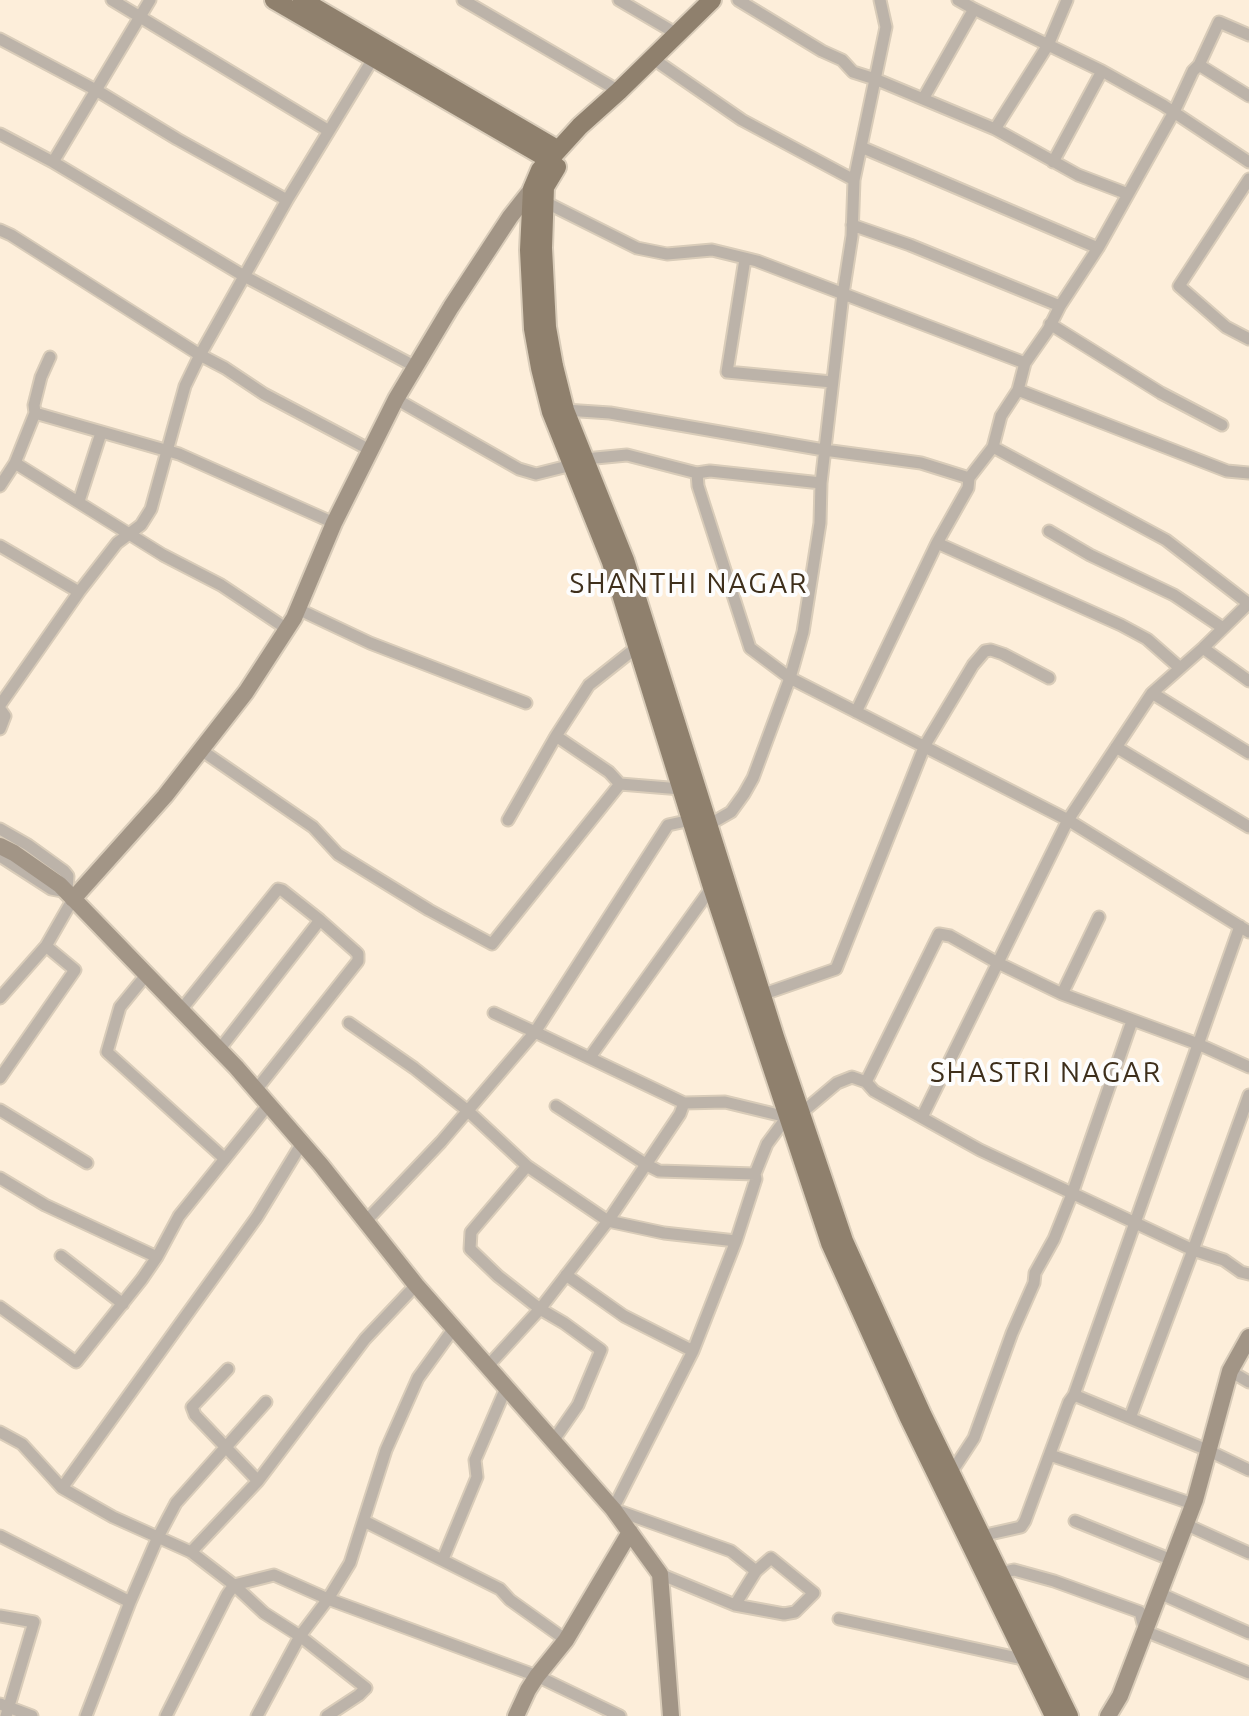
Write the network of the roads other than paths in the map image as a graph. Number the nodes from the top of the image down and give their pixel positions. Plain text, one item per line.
1 (112, 0) edge
2 (150, 0) edge
3 (274, 0) edge
4 (302, 0) edge
5 (463, 0) edge
6 (619, 0) edge
7 (712, 0) edge
8 (738, 0) edge
9 (880, 0) edge
10 (958, 0) edge
11 (1067, 0) edge
12 (974, 9) junction
13 (140, 17) junction
14 (677, 34) junction
15 (1249, 35) edge
16 (0, 39) edge
17 (1048, 45) junction
18 (374, 57) junction
19 (652, 58) junction
20 (1199, 65) junction
21 (1102, 71) junction
22 (875, 79) junction
23 (96, 90) junction
24 (619, 91) junction
25 (1249, 96) edge
26 (923, 99) junction
27 (1174, 112) junction
28 (995, 129) junction
29 (329, 131) junction
30 (0, 134) edge
31 (861, 147) junction
32 (553, 154) junction
33 (53, 162) junction
34 (1053, 162) junction
35 (1249, 162) edge
36 (1249, 179) edge
37 (854, 180) junction
38 (1128, 194) junction
39 (538, 196) junction
40 (287, 200) junction
41 (852, 225) junction
42 (0, 230) edge
43 (1098, 248) junction
44 (745, 259) junction
45 (244, 276) junction
46 (843, 294) junction
47 (1060, 306) junction
48 (1050, 324) junction
49 (1249, 339) edge
50 (200, 355) junction
51 (50, 357) dead end
52 (1025, 363) junction
53 (416, 367) junction
54 (832, 382) junction
55 (1018, 390) junction
56 (396, 399) junction
57 (565, 410) junction
58 (35, 413) junction
59 (1222, 425) dead end
60 (101, 433) junction
61 (993, 447) junction
62 (370, 450) junction
63 (824, 450) junction
64 (166, 451) junction
65 (578, 462) junction
66 (15, 463) junction
67 (697, 473) junction
68 (1249, 473) edge
69 (969, 478) junction
70 (821, 483) junction
71 (0, 486) edge
72 (79, 501) junction
73 (334, 523) junction
74 (1049, 531) dead end
75 (130, 534) junction
76 (937, 543) junction
77 (0, 546) edge
78 (79, 592) junction
79 (1249, 603) edge
80 (298, 609) junction
81 (1223, 628) junction
82 (287, 629) junction
83 (637, 647) junction
84 (1203, 648) junction
85 (1180, 668) junction
86 (790, 678) junction
87 (1049, 678) dead end
88 (1249, 681) edge
89 (1152, 693) junction
90 (526, 703) dead end
91 (0, 707) edge
92 (856, 712) junction
93 (0, 729) edge
94 (556, 736) junction
95 (925, 747) junction
96 (1116, 747) junction
97 (201, 750) junction
98 (1249, 753) edge
99 (620, 784) junction
100 (681, 789) junction
101 (508, 820) dead end
102 (1068, 820) junction
103 (698, 826) junction
104 (1249, 827) edge
105 (0, 829) edge
106 (5, 852) edge
107 (712, 887) junction
108 (70, 896) junction
109 (1099, 917) dead end
110 (320, 920) junction
111 (1244, 929) edge
112 (46, 946) junction
113 (998, 963) junction
114 (147, 974) junction
115 (1062, 994) junction
116 (761, 995) junction
117 (0, 998) edge
118 (181, 1010) junction
119 (494, 1013) dead end
120 (1132, 1021) junction
121 (349, 1023) dead end
122 (535, 1032) junction
123 (1198, 1044) junction
124 (219, 1050) junction
125 (590, 1057) junction
126 (1249, 1067) edge
127 (0, 1078) edge
128 (866, 1082) junction
129 (256, 1090) junction
130 (1249, 1095) edge
131 (684, 1103) junction
132 (269, 1104) junction
133 (556, 1106) dead end
134 (0, 1110) edge
135 (468, 1111) junction
136 (794, 1116) junction
137 (922, 1117) junction
138 (302, 1143) junction
139 (225, 1159) junction
140 (87, 1163) dead end
141 (647, 1165) junction
142 (527, 1166) junction
143 (755, 1174) junction
144 (0, 1178) edge
145 (1072, 1194) junction
146 (366, 1221) junction
147 (608, 1221) junction
148 (1135, 1223) junction
149 (736, 1241) junction
150 (1193, 1250) junction
151 (61, 1256) dead end
152 (157, 1257) junction
153 (1249, 1274) edge
154 (566, 1275) junction
155 (416, 1285) junction
156 (123, 1304) junction
157 (0, 1307) edge
158 (540, 1309) junction
159 (454, 1328) junction
160 (1249, 1337) edge
161 (693, 1351) junction
162 (487, 1367) junction
163 (228, 1369) dead end
164 (1230, 1371) junction
165 (1249, 1382) edge
166 (506, 1388) junction
167 (1074, 1395) junction
168 (266, 1402) dead end
169 (1130, 1418) junction
170 (0, 1432) edge
171 (553, 1441) junction
172 (225, 1446) junction
173 (1208, 1450) junction
174 (1050, 1455) junction
175 (1249, 1470) edge
176 (951, 1473) junction
177 (258, 1481) junction
178 (62, 1488) junction
179 (1193, 1504) junction
180 (613, 1509) junction
181 (364, 1521) junction
182 (1075, 1521) dead end
183 (1185, 1524) junction
184 (630, 1532) junction
185 (0, 1536) edge
186 (981, 1536) junction
187 (158, 1537) junction
188 (191, 1552) junction
189 (1249, 1553) edge
190 (443, 1559) junction
191 (1172, 1560) junction
192 (756, 1571) junction
193 (1000, 1573) junction
194 (660, 1574) junction
195 (234, 1585) junction
196 (1159, 1593) junction
197 (328, 1599) junction
198 (130, 1602) junction
199 (735, 1605) junction
200 (0, 1616) edge
201 (839, 1619) dead end
202 (1145, 1631) junction
203 (1249, 1633) edge
204 (300, 1636) junction
205 (566, 1640) junction
206 (1028, 1661) junction
207 (1249, 1673) edge
208 (537, 1676) junction
209 (5, 1709) edge
210 (32, 1716) edge
211 (86, 1716) edge
212 (166, 1716) edge
213 (257, 1716) edge
214 (327, 1716) edge
215 (516, 1716) edge
216 (620, 1716) edge
217 (671, 1716) edge
218 (1054, 1716) edge
219 (1069, 1716) edge
220 (1108, 1716) edge

1 - 13 street
2 - 13 street
3 - 18 main road
4 - 32 main road
5 - 24 street
6 - 14 street
7 - 14 main road
8 - 22 street
9 - 22 street
10 - 12 street
11 - 17 street
12 - 17 street
12 - 26 street
13 - 23 street
13 - 29 street
14 - 19 main road
15 - 20 street
16 - 23 street
17 - 21 street
17 - 28 street
18 - 29 street
18 - 32 main road
19 - 24 main road
19 - 37 street
20 - 25 street
20 - 27 street
21 - 27 street
21 - 34 street
22 - 26 street
22 - 31 street
23 - 33 street
23 - 40 street
24 - 32 main road
24 - 39 main road
26 - 28 street
27 - 35 street
27 - 38 street
28 - 34 street
29 - 40 street
30 - 33 street
31 - 37 street
31 - 43 street
32 - 39 main road
33 - 45 street
34 - 38 street
36 - 49 street
37 - 41 street
38 - 43 street
39 - 44 street
39 - 53 main road
39 - 57 main road
39 - 65 main road
40 - 45 street
41 - 46 street
41 - 47 street
42 - 50 street
43 - 47 street
44 - 46 street
44 - 54 street
45 - 50 street
45 - 53 street
46 - 52 street
46 - 54 street
47 - 48 street
48 - 52 street
48 - 59 street
50 - 62 street
50 - 64 street
51 - 58 street
52 - 55 street
53 - 56 main road
54 - 63 street
55 - 61 street
55 - 68 street
56 - 62 main road
56 - 65 street
57 - 63 street
57 - 65 main road
58 - 60 street
58 - 66 street
60 - 64 street
60 - 72 street
61 - 69 street
61 - 79 street
62 - 73 main road
63 - 69 street
63 - 70 street
64 - 73 street
64 - 75 street
65 - 67 street
65 - 83 main road
65 - 103 main road
66 - 71 street
66 - 72 street
67 - 70 street
67 - 86 street
69 - 76 street
70 - 86 street
72 - 75 street
73 - 80 main road
74 - 81 street
75 - 78 street
75 - 82 street
76 - 85 street
76 - 92 street
77 - 78 street
78 - 91 street
79 - 81 street
80 - 82 main road
80 - 90 street
81 - 84 street
82 - 97 main road
83 - 94 street
83 - 100 main road
84 - 85 street
84 - 88 street
85 - 89 street
86 - 92 street
86 - 103 street
87 - 95 street
89 - 96 street
89 - 98 street
91 - 93 street
92 - 95 street
94 - 99 street
94 - 101 street
95 - 102 street
95 - 116 street
96 - 102 street
96 - 104 street
97 - 99 street
97 - 108 main road
99 - 100 street
100 - 103 main road
102 - 111 street
102 - 113 street
103 - 107 main road
103 - 116 main road
103 - 122 street
105 - 108 street
106 - 108 main road
107 - 125 street
107 - 136 main road
108 - 112 street
108 - 114 main road
109 - 115 street
110 - 118 street
110 - 124 street
110 - 129 street
111 - 123 street
112 - 117 street
112 - 127 street
113 - 115 street
113 - 128 street
113 - 137 street
114 - 118 main road
114 - 139 street
115 - 120 street
116 - 136 main road
118 - 124 main road
119 - 122 street
120 - 123 street
120 - 145 street
121 - 135 street
122 - 125 street
122 - 135 street
123 - 126 street
123 - 148 street
124 - 129 main road
125 - 131 street
128 - 136 street
128 - 137 street
129 - 132 main road
130 - 150 street
131 - 136 street
131 - 141 street
132 - 138 main road
132 - 139 street
133 - 141 street
134 - 140 street
135 - 142 street
135 - 146 street
136 - 143 street
136 - 176 main road
136 - 206 main road
137 - 145 street
138 - 146 main road
138 - 178 street
139 - 152 street
141 - 143 street
141 - 147 street
142 - 147 street
142 - 158 street
143 - 149 street
144 - 152 street
145 - 148 street
145 - 176 street
146 - 155 main road
147 - 149 street
147 - 154 street
148 - 150 street
148 - 167 street
149 - 161 street
150 - 153 street
150 - 169 street
151 - 156 street
152 - 156 street
154 - 158 street
154 - 161 street
155 - 159 main road
155 - 177 street
156 - 157 street
158 - 162 street
158 - 171 street
159 - 162 main road
159 - 181 street
160 - 164 main road
161 - 180 street
162 - 166 main road
163 - 172 street
164 - 165 street
164 - 173 main road
166 - 171 main road
166 - 190 street
167 - 169 street
167 - 174 street
168 - 172 street
169 - 173 street
170 - 178 street
171 - 180 main road
172 - 177 street
172 - 187 street
173 - 175 street
173 - 179 main road
174 - 179 street
174 - 186 street
176 - 186 main road
177 - 188 street
178 - 187 street
179 - 183 main road
180 - 184 main road
180 - 192 street
181 - 190 street
181 - 197 street
182 - 191 street
183 - 189 street
183 - 191 main road
184 - 194 main road
184 - 205 main road
185 - 198 street
186 - 193 main road
187 - 188 street
187 - 198 street
188 - 195 street
190 - 205 street
191 - 196 main road
192 - 199 street
192 - 199 street
193 - 202 street
193 - 219 main road
194 - 199 street
194 - 217 main road
195 - 197 street
195 - 204 street
195 - 212 street
196 - 202 main road
196 - 203 street
197 - 204 street
197 - 208 street
198 - 211 street
200 - 209 street
201 - 206 street
202 - 207 street
202 - 220 main road
204 - 213 street
204 - 214 street
205 - 208 main road
206 - 218 main road
208 - 215 main road
208 - 216 street
209 - 210 street

